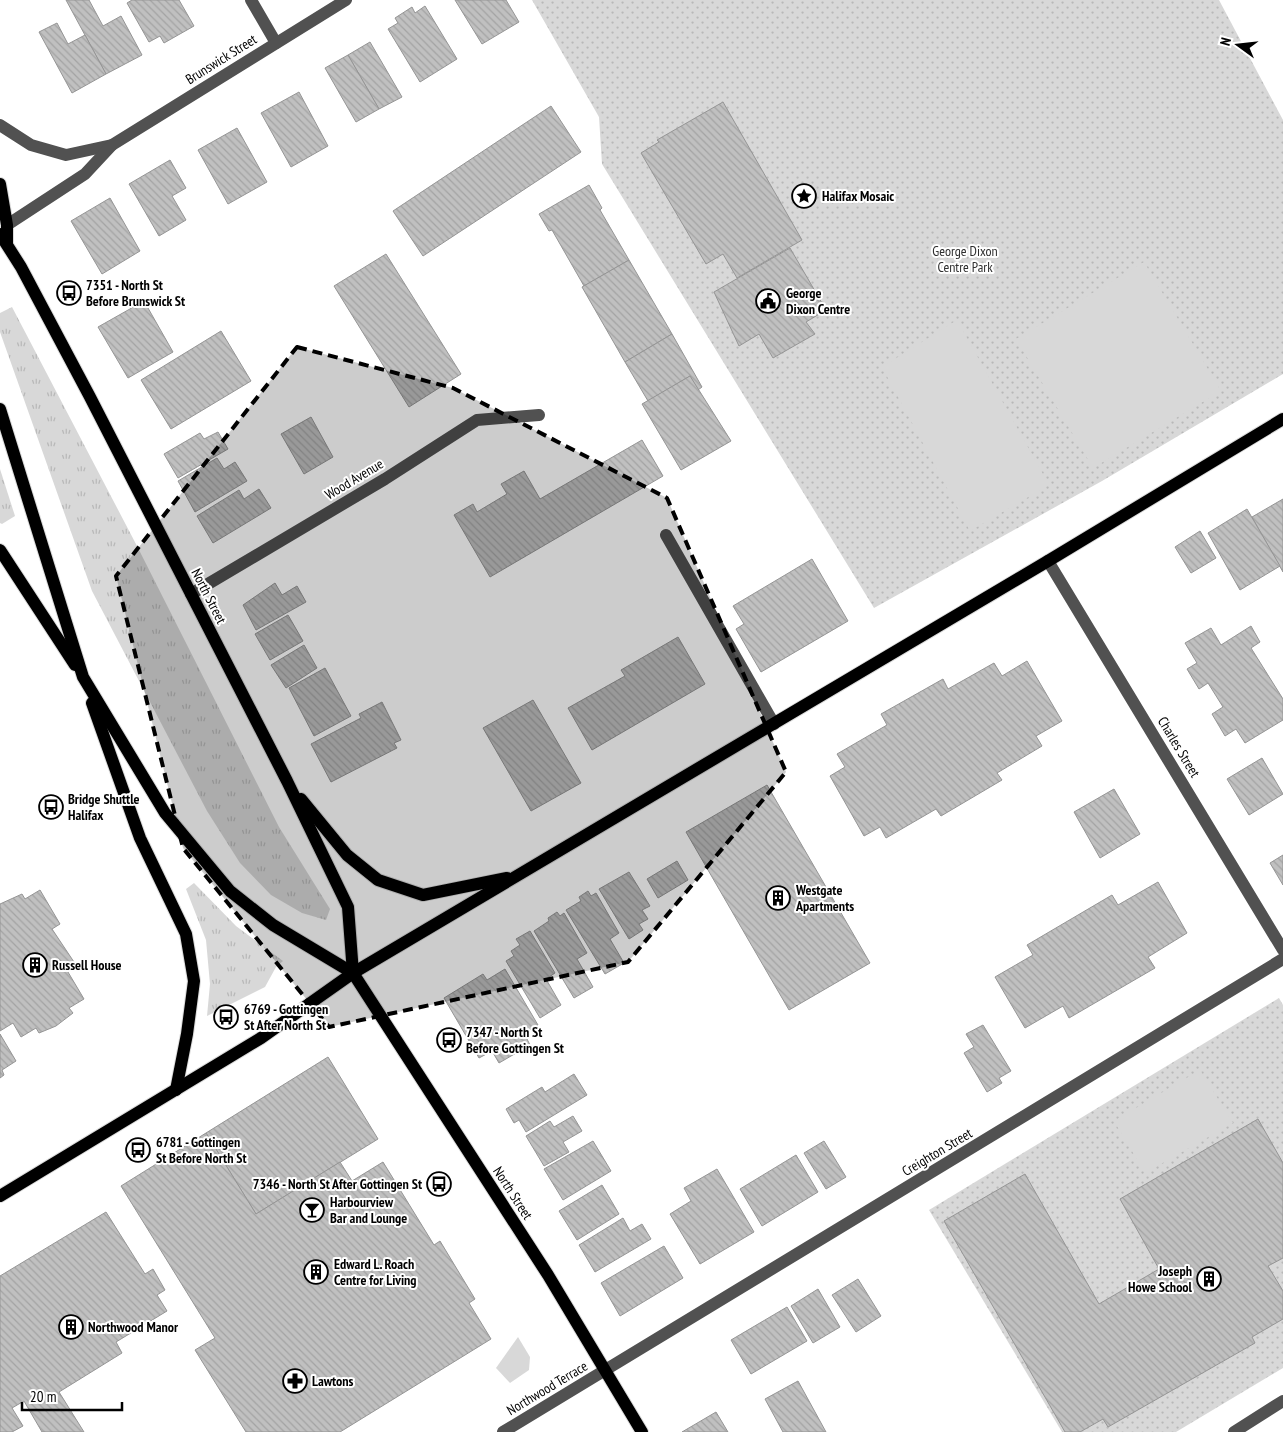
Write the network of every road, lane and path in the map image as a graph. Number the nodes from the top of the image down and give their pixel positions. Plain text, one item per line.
1 (251, 0) edge
2 (346, 0) edge
3 (276, 42) junction
4 (0, 125) edge
5 (112, 145) junction
6 (0, 184) edge
7 (5, 234) edge
8 (0, 409) edge
9 (539, 415) dead end
10 (1283, 419) edge
11 (666, 535) dead end
12 (0, 550) edge
13 (1048, 561) junction
14 (191, 594) junction
15 (83, 678) junction
16 (774, 724) junction
17 (287, 781) junction
18 (517, 876) junction
19 (1283, 950) edge
20 (1283, 959) edge
21 (353, 973) junction
22 (176, 1090) junction
23 (0, 1196) edge
24 (607, 1370) junction
25 (1283, 1402) edge
26 (503, 1432) edge
27 (642, 1432) edge
28 (1234, 1432) edge

1 - 3 street
2 - 3 street, Brunswick Street
3 - 5 street, Brunswick Street
4 - 5 street, Brunswick Street
5 - 7 street, Brunswick Street
6 - 7 main road, North Street
7 - 14 main road, North Street
8 - 15 main road, North Street
9 - 14 street, Wood Avenue
10 - 13 main road
11 - 16 street
12 - 15 main road
13 - 16 main road
13 - 19 street, Charles Street
14 - 17 main road, North Street
15 - 21 main road, North Street
15 - 22 main road
16 - 18 main road
17 - 18 main road
17 - 21 main road, North Street
18 - 21 main road
20 - 24 street, Creighton Street
21 - 22 main road
21 - 24 main road, North Street
22 - 23 main road
24 - 26 street, Northwood Terrace
24 - 27 main road, North Street
25 - 28 street

